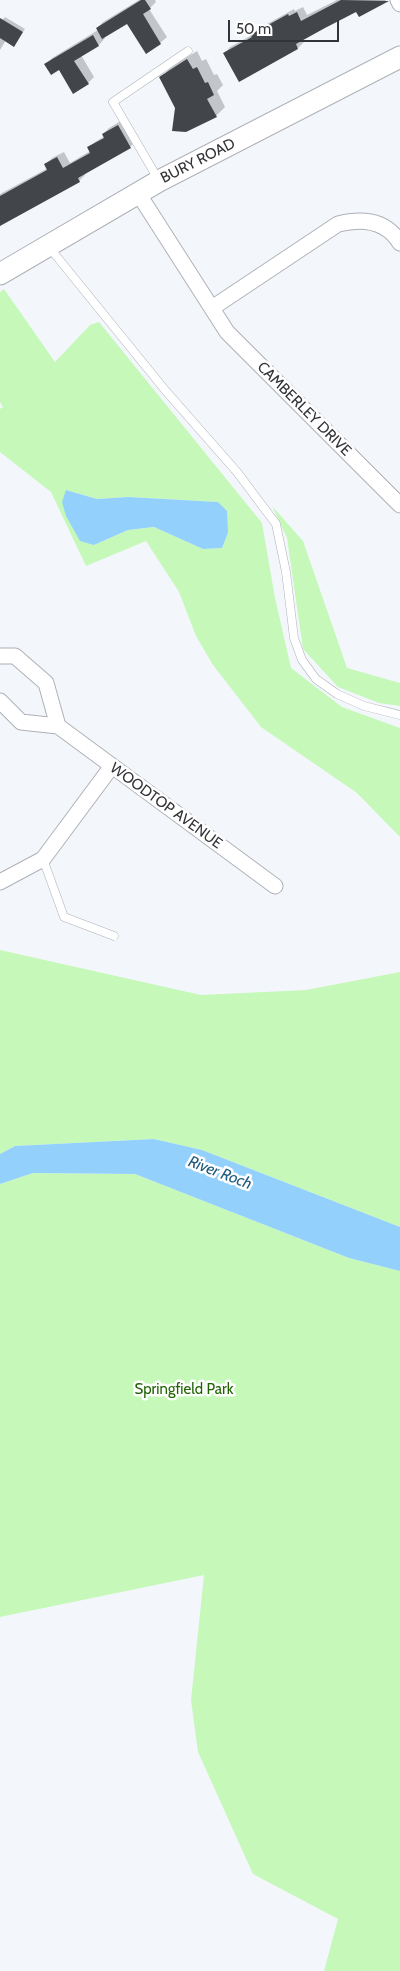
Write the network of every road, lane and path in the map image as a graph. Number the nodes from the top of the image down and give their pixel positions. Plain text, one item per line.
1 (398, 0) edge
2 (400, 4) edge
3 (188, 51) dead end
4 (400, 57) edge
5 (159, 181) junction
6 (138, 193) junction
7 (400, 243) edge
8 (48, 245) junction
9 (0, 274) edge
10 (212, 308) junction
11 (400, 505) edge
12 (0, 656) edge
13 (0, 701) edge
14 (400, 715) edge
15 (58, 726) junction
16 (112, 766) junction
17 (43, 859) junction
18 (0, 882) edge
19 (275, 886) dead end
20 (114, 936) dead end

1 - 2 street
3 - 5 lane
4 - 5 main road, BURY ROAD
5 - 6 main road, BURY ROAD
6 - 8 main road, BURY ROAD
6 - 10 street, CAMBERLEY DRIVE
7 - 10 street
8 - 9 main road, BURY ROAD
8 - 14 lane
10 - 11 street, CAMBERLEY DRIVE
12 - 15 street
13 - 15 street
15 - 16 street, WOODTOP AVENUE
16 - 17 street
16 - 19 street, WOODTOP AVENUE
17 - 18 street
17 - 20 lane

